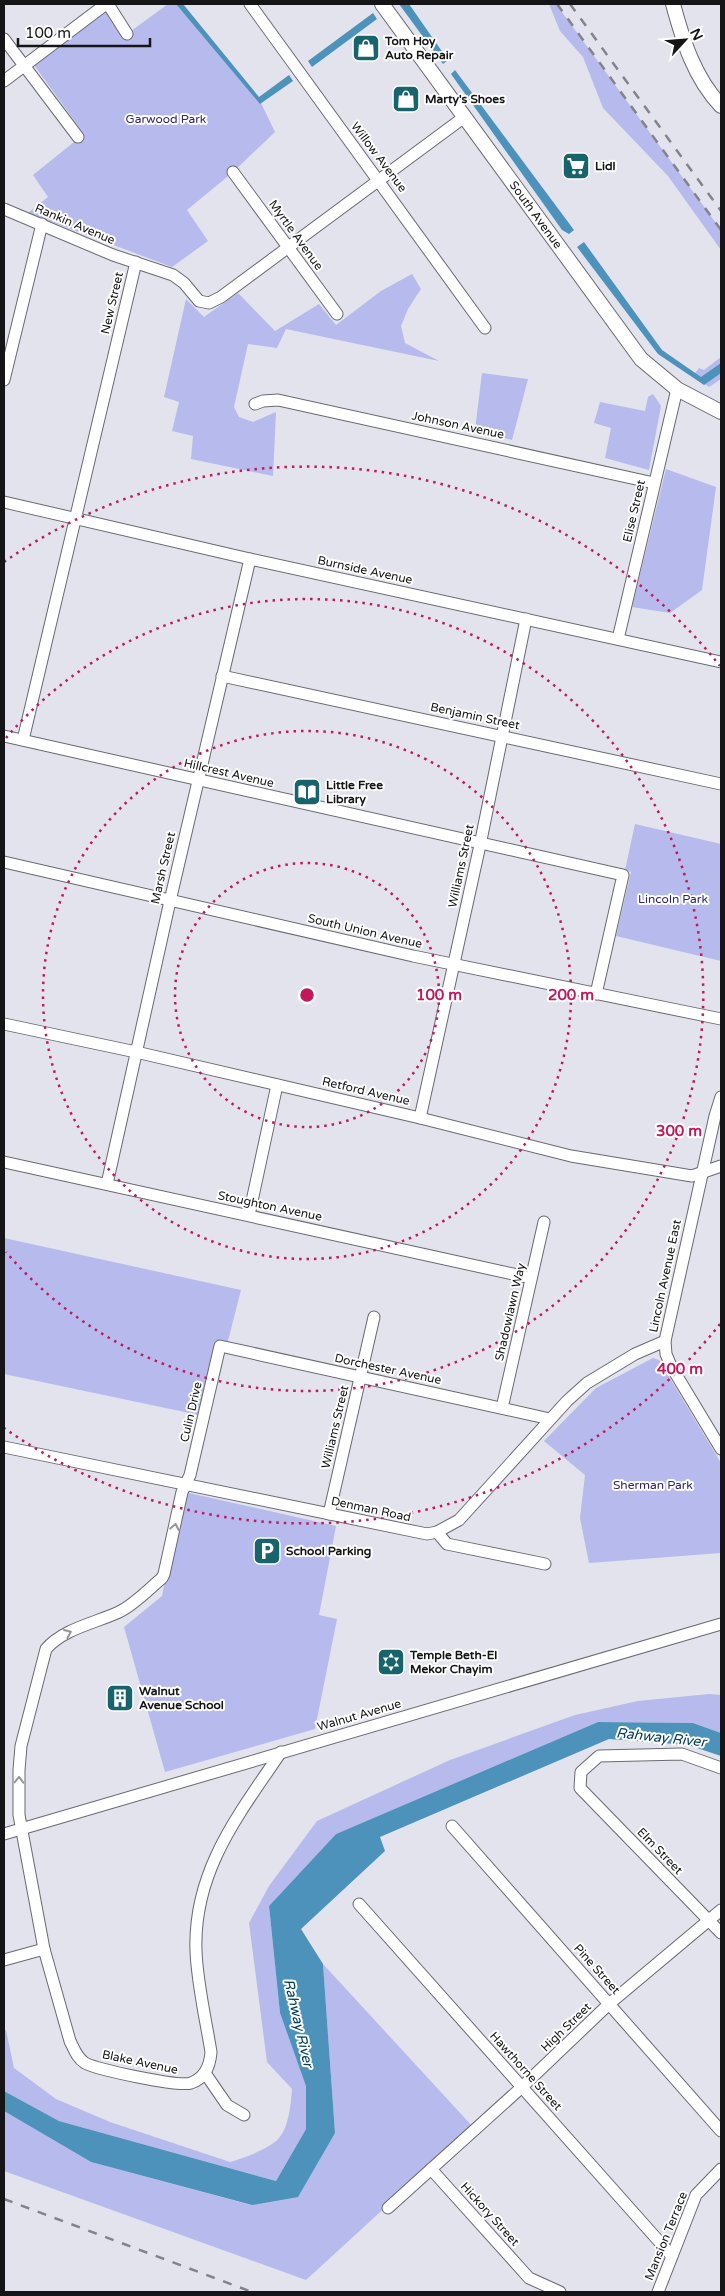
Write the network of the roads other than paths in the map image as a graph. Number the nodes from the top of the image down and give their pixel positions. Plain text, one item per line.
1 (107, 4) edge
2 (250, 4) edge
3 (382, 4) edge
4 (673, 4) edge
5 (127, 34) dead end
6 (4, 39) edge
7 (24, 66) junction
8 (4, 81) edge
9 (721, 106) edge
10 (463, 118) junction
11 (78, 137) dead end
12 (233, 172) dead end
13 (380, 181) junction
14 (4, 209) edge
15 (42, 224) junction
16 (288, 248) junction
17 (136, 262) junction
18 (337, 314) dead end
19 (485, 328) dead end
20 (4, 380) edge
21 (677, 390) junction
22 (255, 404) dead end
23 (721, 412) edge
24 (654, 483) junction
25 (4, 502) edge
26 (76, 518) junction
27 (250, 560) junction
28 (526, 619) junction
29 (618, 640) junction
30 (721, 662) edge
31 (222, 676) junction
32 (4, 736) edge
33 (502, 736) junction
34 (23, 740) junction
35 (198, 780) junction
36 (721, 784) edge
37 (480, 845) junction
38 (4, 862) edge
39 (170, 901) junction
40 (453, 964) junction
41 (596, 994) junction
42 (721, 1018) edge
43 (4, 1024) edge
44 (136, 1052) junction
45 (277, 1085) junction
46 (721, 1097) edge
47 (420, 1118) junction
48 (4, 1162) edge
49 (721, 1166) edge
50 (702, 1172) junction
51 (107, 1184) junction
52 (249, 1215) junction
53 (544, 1222) dead end
54 (531, 1278) junction
55 (374, 1317) dead end
56 (665, 1341) junction
57 (220, 1346) joint
58 (360, 1377) junction
59 (502, 1408) junction
60 (550, 1419) junction
61 (4, 1447) edge
62 (721, 1449) edge
63 (187, 1484) junction
64 (329, 1514) junction
65 (437, 1532) junction
66 (544, 1564) dead end
67 (721, 1624) edge
68 (281, 1752) junction
69 (721, 1768) edge
70 (452, 1826) dead end
71 (20, 1829) junction
72 (4, 1834) edge
73 (359, 1904) dead end
74 (721, 1910) edge
75 (710, 1922) junction
76 (721, 1933) edge
77 (44, 1949) junction
78 (4, 1960) edge
79 (609, 2004) junction
80 (204, 2074) junction
81 (522, 2087) junction
82 (244, 2115) dead end
83 (721, 2131) edge
84 (431, 2169) junction
85 (721, 2169) edge
86 (388, 2208) dead end
87 (672, 2256) junction
88 (560, 2292) edge
89 (658, 2292) edge

1 - 5 street
1 - 7 street
2 - 13 street, Willow Avenue
3 - 10 main road, South Avenue
4 - 9 main road
6 - 7 street
7 - 8 street
7 - 11 street
10 - 13 street, New Street
10 - 21 main road, South Avenue
12 - 16 street, Myrtle Avenue
13 - 16 street, New Street
13 - 19 street, Willow Avenue
14 - 15 street, Rankin Avenue
15 - 17 street, Rankin Avenue
15 - 20 street
16 - 17 street, New Street
16 - 18 street, Myrtle Avenue
17 - 26 street, New Street
21 - 23 main road, South Avenue
21 - 24 street, Elise Street
22 - 24 street, Johnson Avenue
24 - 29 street, Elise Street
25 - 26 street, Burnside Avenue
26 - 27 street, Burnside Avenue
26 - 34 street, New Street
27 - 28 street, Burnside Avenue
27 - 31 street, Marsh Street
28 - 29 street, Burnside Avenue
28 - 33 street, Williams Street
29 - 30 street, Burnside Avenue
31 - 33 street, Benjamin Street
31 - 35 street, Marsh Street
32 - 34 street, Hillcrest Avenue
33 - 36 street, Benjamin Street
33 - 37 street, Williams Street
34 - 35 street, Hillcrest Avenue
35 - 37 street, Hillcrest Avenue
35 - 39 street, Marsh Street
37 - 40 street, Williams Street
37 - 41 street, Hillcrest Avenue
38 - 39 street, South Union Avenue
39 - 40 street, South Union Avenue
39 - 44 street, Marsh Street
40 - 41 street, South Union Avenue
40 - 47 street, Williams Street
41 - 42 street, South Union Avenue
43 - 44 street, Retford Avenue
44 - 45 street, Retford Avenue
44 - 51 street, Marsh Street
45 - 47 street, Retford Avenue
45 - 52 street
46 - 50 street, Lincoln Avenue East
47 - 50 street, Retford Avenue
48 - 51 street, Stoughton Avenue
49 - 50 street, Retford Avenue
50 - 56 street, Lincoln Avenue East
51 - 52 street, Stoughton Avenue
52 - 54 street, Stoughton Avenue
53 - 54 street, Shadowlawn Way
54 - 59 street, Shadowlawn Way
55 - 58 street, Williams Street
56 - 60 street, Denman Road
56 - 62 street, Lincoln Avenue East
57 - 58 street, Dorchester Avenue
57 - 63 street, Culin Drive
58 - 59 street, Dorchester Avenue
58 - 64 street, Williams Street
59 - 60 street, Dorchester Avenue
60 - 65 street, Denman Road
61 - 63 street, Denman Road
63 - 64 street, Denman Road
71 -> 63 street, Culin Drive
64 - 65 street, Denman Road
65 - 66 street
67 - 68 street, Walnut Avenue
68 - 71 street, Walnut Avenue
68 - 80 street
69 - 75 street, Elm Street
70 - 79 street, Pine Street
71 - 72 street, Walnut Avenue
71 - 77 street, Blake Avenue
73 - 81 street, Hawthorne Street
74 - 75 street, High Street
75 - 76 street, Elm Street
75 - 79 street, High Street
77 - 78 street
77 - 80 street, Blake Avenue
79 - 81 street, High Street
79 - 83 street, Pine Street
80 - 82 street
81 - 84 street, High Street
81 - 87 street, Hawthorne Street
84 - 86 street, High Street
84 - 88 street, Hickory Street
85 - 87 street, Mansion Terrace
87 - 89 street, Mansion Terrace

